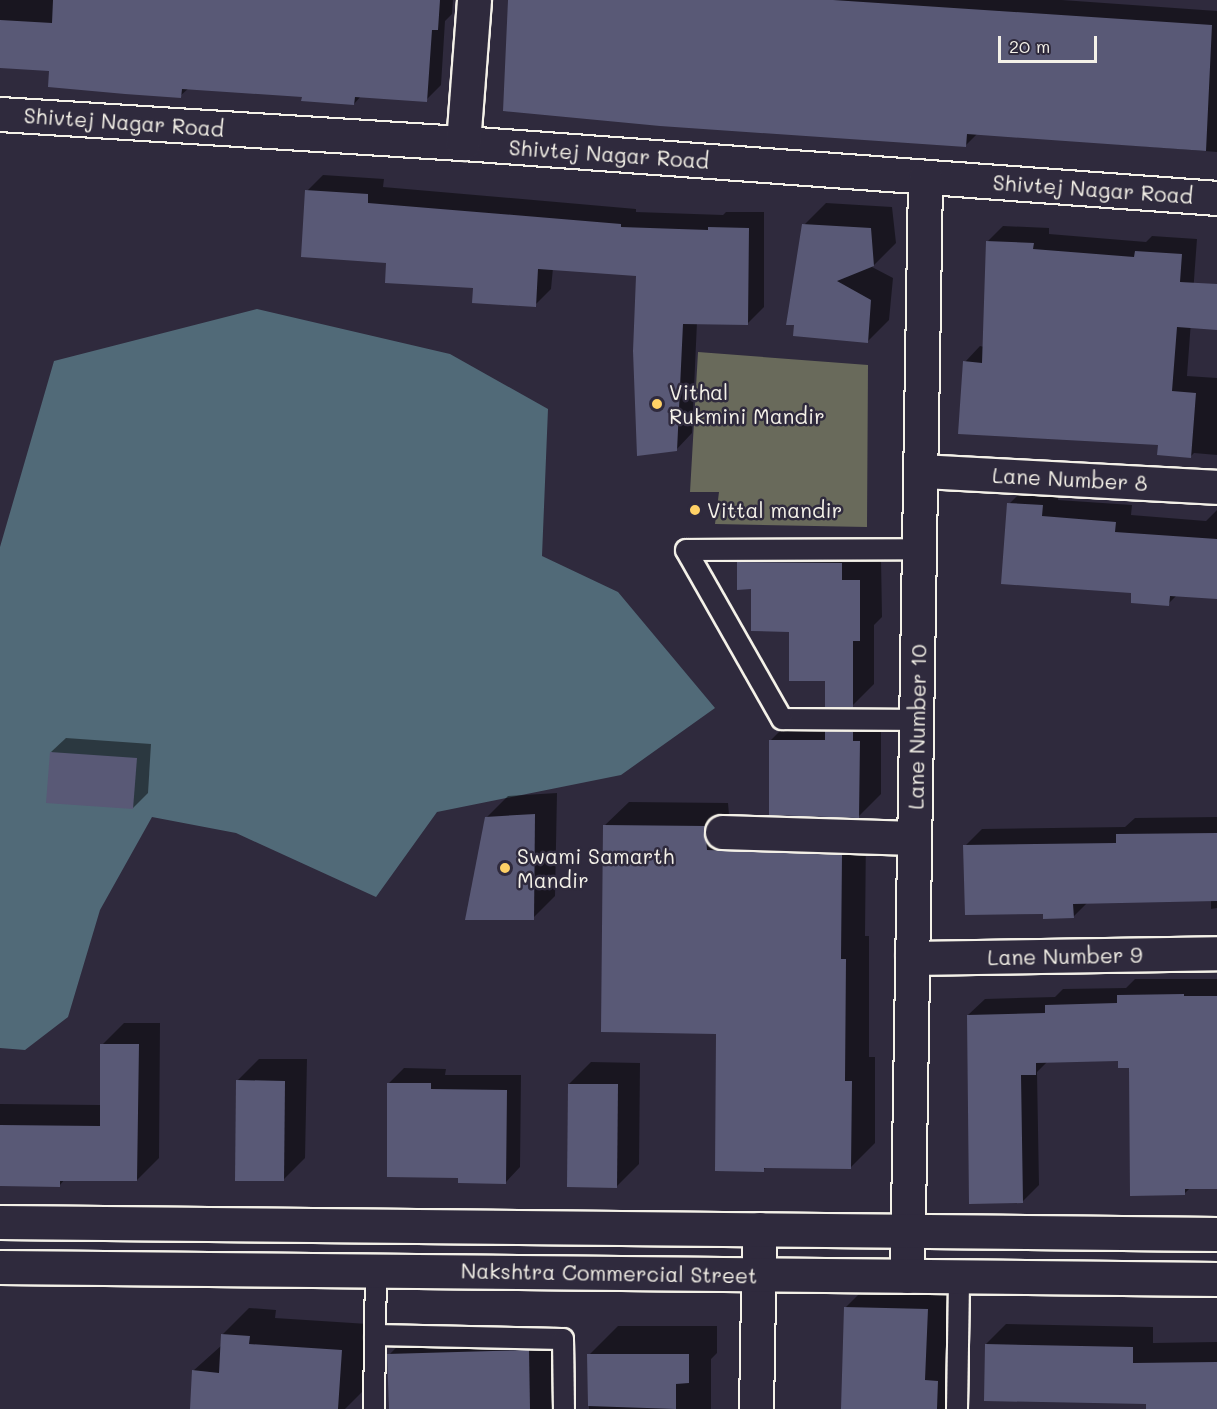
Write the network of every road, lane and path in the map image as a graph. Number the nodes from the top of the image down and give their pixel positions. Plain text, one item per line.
1 (474, 0) edge
2 (0, 114) edge
3 (463, 143) junction
4 (925, 178) junction
5 (1217, 198) edge
6 (922, 471) junction
7 (1217, 487) edge
8 (921, 549) junction
9 (917, 720) junction
10 (722, 832) dead end
11 (914, 838) junction
12 (1217, 953) edge
13 (912, 958) junction
14 (0, 1222) edge
15 (759, 1229) junction
16 (907, 1231) junction
17 (1217, 1234) edge
18 (0, 1267) edge
19 (376, 1270) junction
20 (758, 1274) junction
21 (907, 1276) junction
22 (959, 1276) junction
23 (1217, 1279) edge
24 (375, 1335) junction
25 (374, 1409) edge
26 (564, 1409) edge
27 (756, 1409) edge
28 (957, 1409) edge

1 - 3 street
2 - 3 street, Shivtej Nagar Road
3 - 4 street, Shivtej Nagar Road
4 - 5 street, Shivtej Nagar Road
4 - 6 street, Lane Number 10
6 - 7 street, Lane Number 8
6 - 8 street, Lane Number 10
8 - 9 street, Lane Number 10
8 - 9 lane
9 - 11 street, Lane Number 10
10 - 11 street
11 - 13 street, Lane Number 10
12 - 13 street, Lane Number 9
13 - 16 street, Lane Number 10
14 - 15 street, Nakshtra Commercial Street
15 - 16 street, Nakshtra Commercial Street
15 - 20 street
16 - 17 street, Nakshtra Commercial Street
16 - 21 street, Lane Number 10
18 - 19 street, Nakshtra Commercial Street
19 - 20 street, Nakshtra Commercial Street
19 - 24 lane
20 - 21 street, Nakshtra Commercial Street
20 - 27 street
21 - 22 street, Nakshtra Commercial Street
22 - 23 street, Nakshtra Commercial Street
22 - 28 lane
24 - 25 lane
24 - 26 lane

